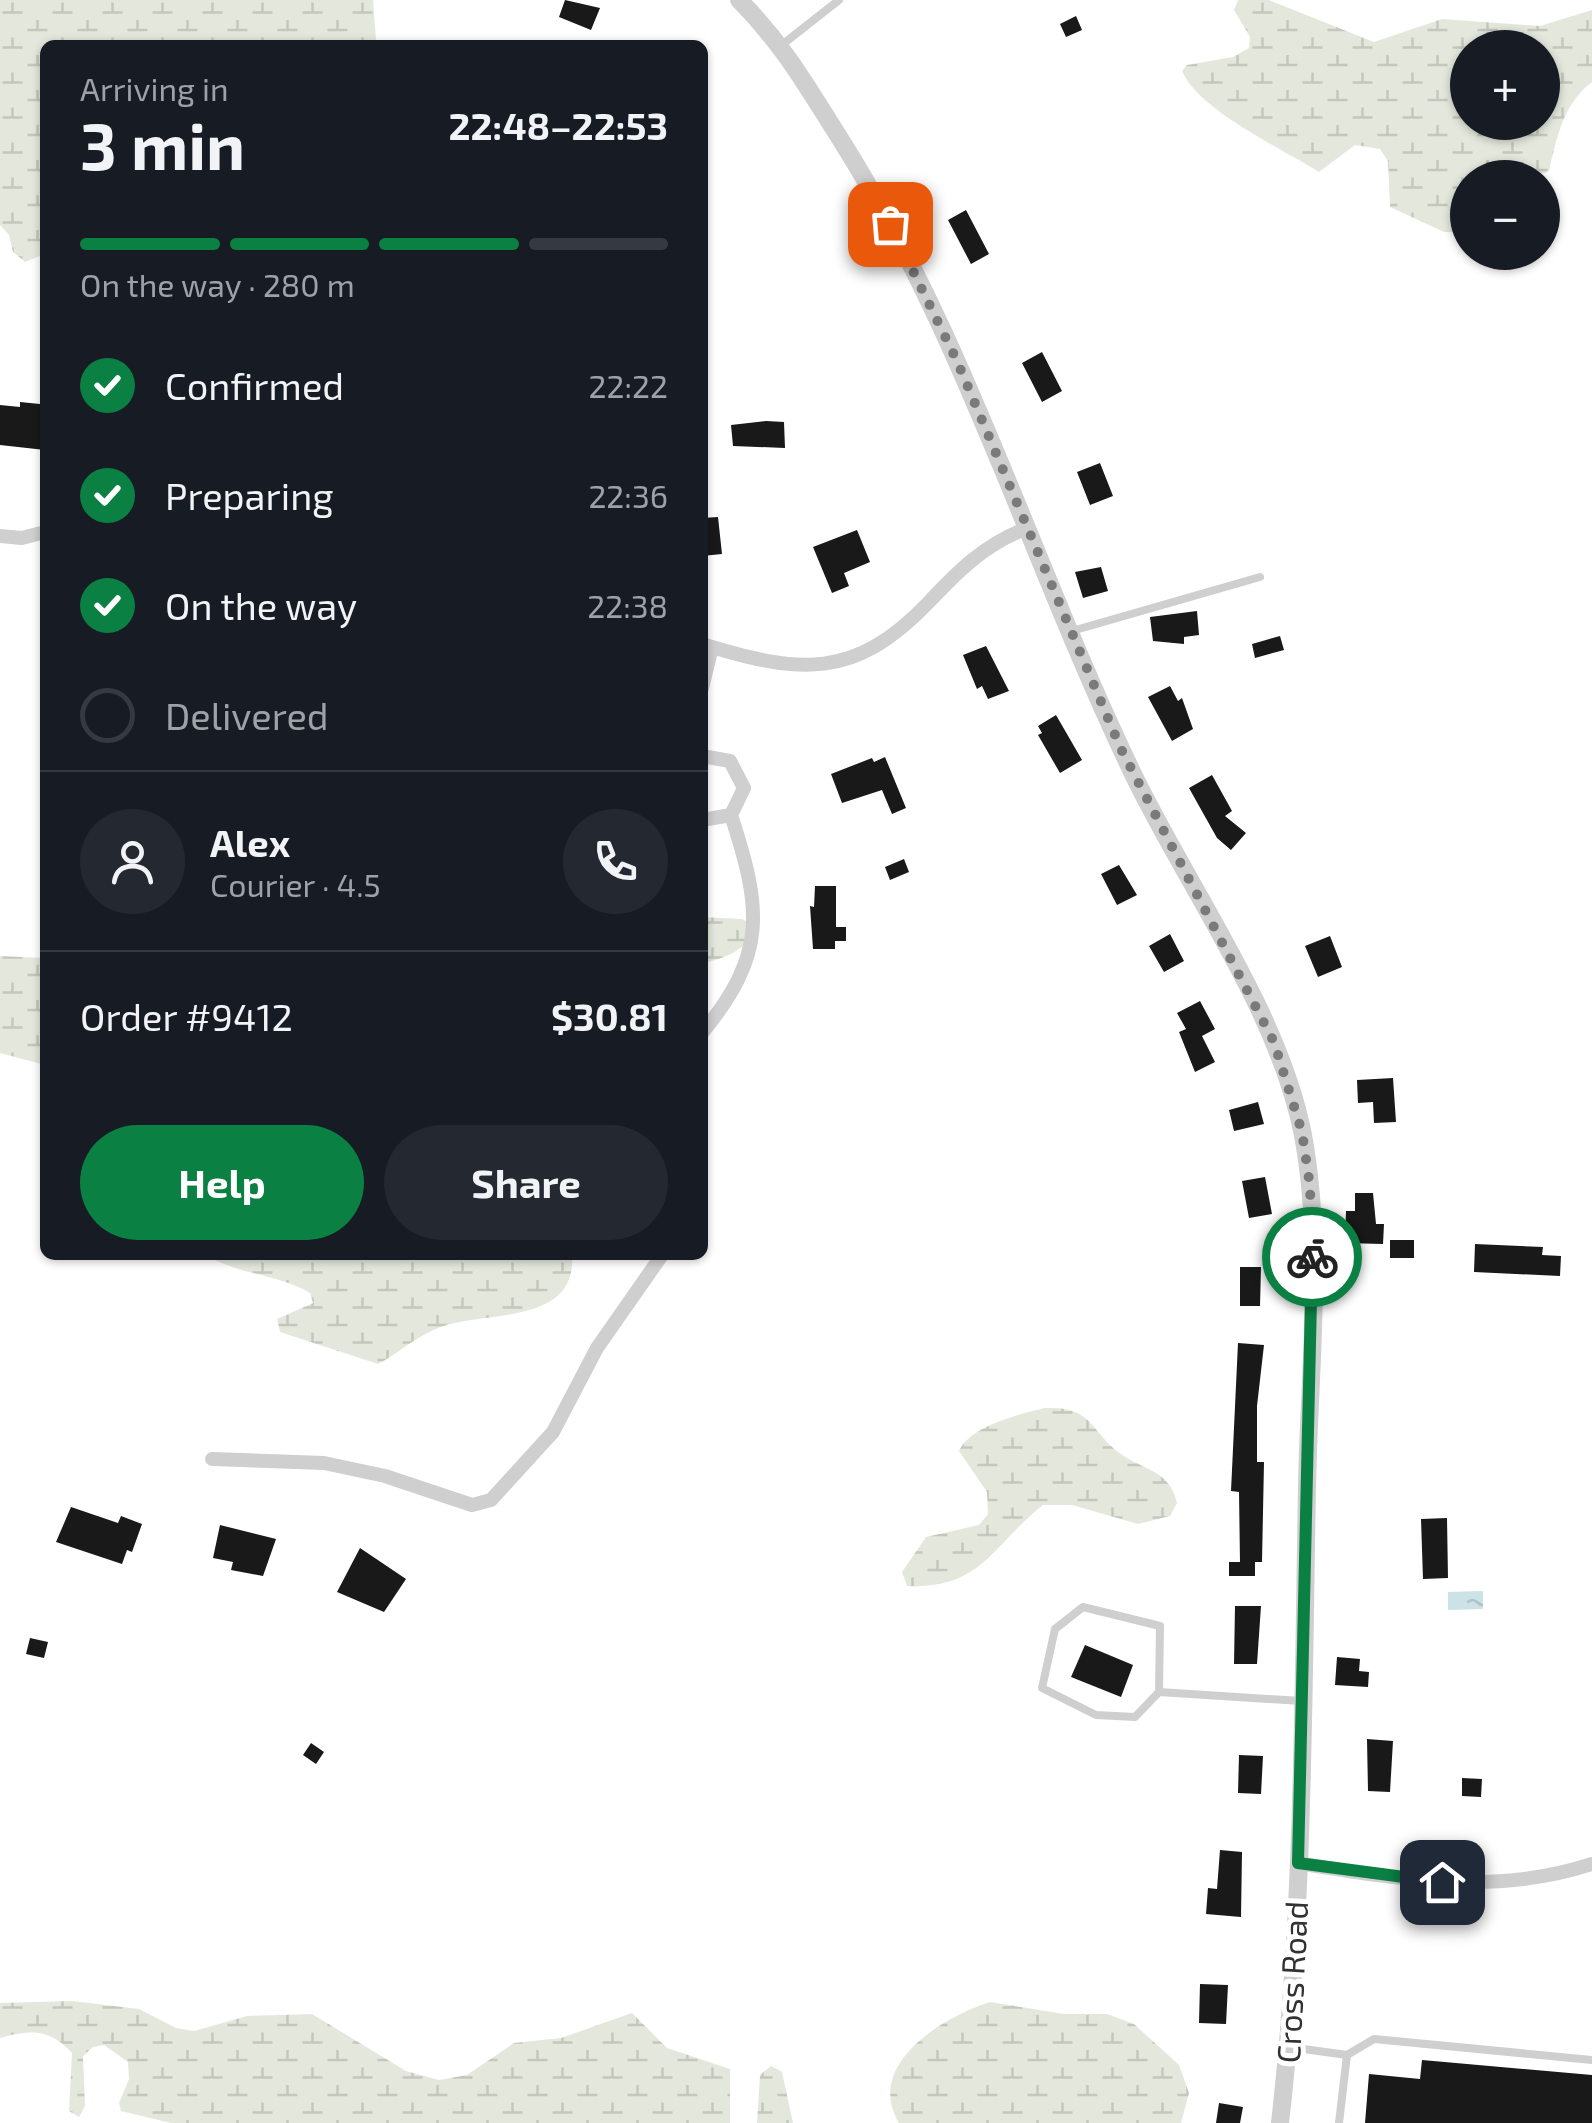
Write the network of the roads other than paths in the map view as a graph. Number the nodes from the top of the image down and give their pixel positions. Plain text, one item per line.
1 (739, 0) edge
2 (839, 0) edge
3 (782, 44) junction
4 (1025, 529) junction
5 (40, 533) edge
6 (0, 536) edge
7 (1260, 577) dead end
8 (1070, 632) junction
9 (708, 646) edge
10 (708, 757) edge
11 (731, 815) junction
12 (708, 820) edge
13 (708, 1026) edge
14 (659, 1260) edge
15 (212, 1460) dead end
16 (1159, 1692) junction
17 (1301, 1702) junction
18 (1298, 1863) junction
19 (1592, 1864) edge
20 (1289, 2046) junction
21 (1347, 2055) junction
22 (1592, 2060) edge
23 (1280, 2123) edge
24 (1339, 2123) edge

1 - 3 street, Cross Road
2 - 3 lane
3 - 4 street, Cross Road
4 - 8 street, Cross Road
4 - 9 street
5 - 6 street
7 - 8 lane
8 - 17 street, Cross Road
10 - 11 street
11 - 12 street
11 - 13 street
14 - 15 street
16 - 16 lane
16 - 17 lane
17 - 18 street, Cross Road
18 - 19 street
18 - 20 street, Cross Road
20 - 21 lane
20 - 23 street, Cross Road
21 - 22 lane
21 - 24 lane

